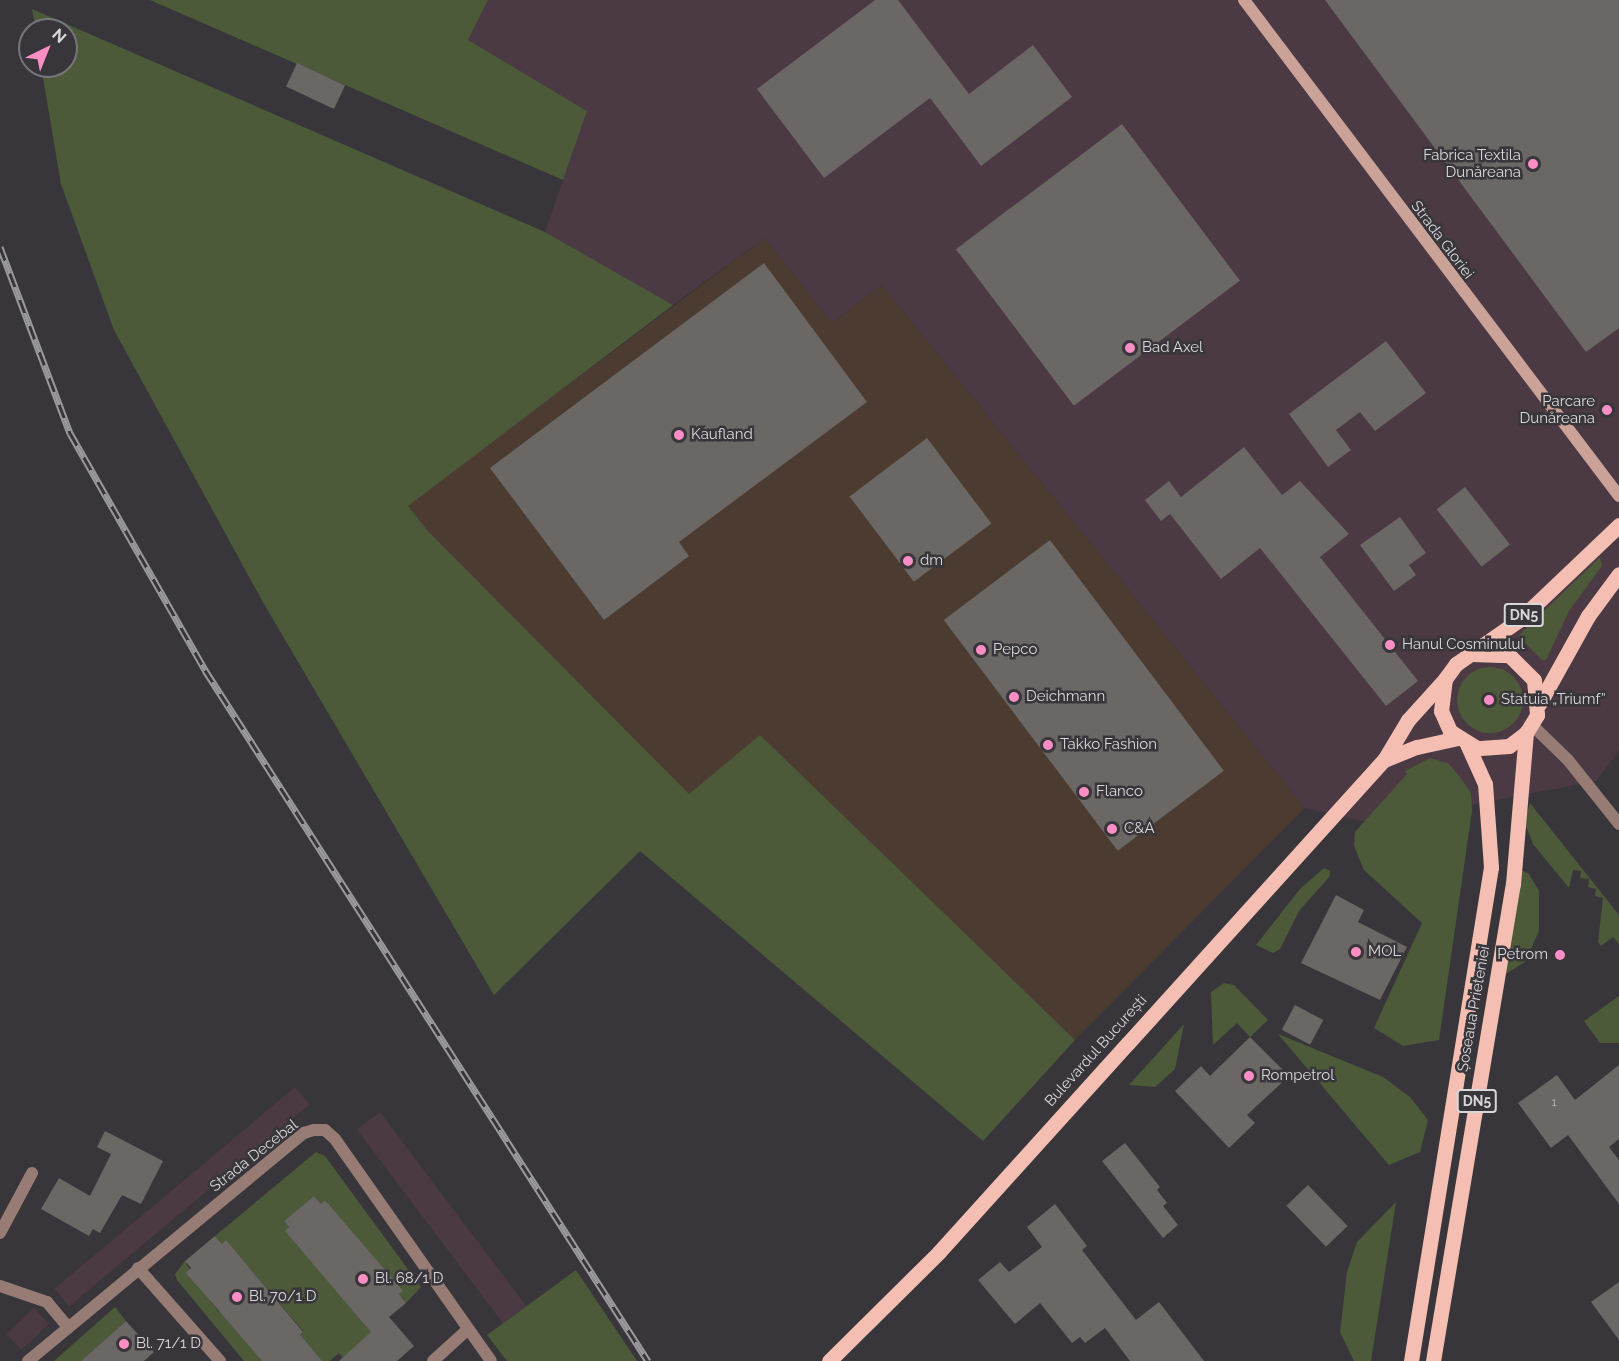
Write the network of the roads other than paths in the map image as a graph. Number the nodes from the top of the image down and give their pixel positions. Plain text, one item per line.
1 (1244, 0) edge
2 (1619, 496) edge
3 (1619, 525) edge
4 (1619, 574) edge
5 (1472, 654) junction
6 (1444, 680) junction
7 (1539, 704) junction
8 (1529, 729) junction
9 (1462, 741) junction
10 (1384, 760) junction
11 (1619, 824) edge
12 (32, 1173) dead end
13 (0, 1233) edge
14 (138, 1268) junction
15 (0, 1286) edge
16 (68, 1327) junction
17 (468, 1329) junction
18 (28, 1361) edge
19 (220, 1361) edge
20 (433, 1361) edge
21 (491, 1361) edge
22 (830, 1361) edge
23 (1411, 1361) edge
24 (1433, 1361) edge

1 - 2 main road, Strada Gloriei
3 - 5 main road, DN5
4 - 7 main road
5 - 6 main road, DN5
5 - 7 main road
6 - 9 main road
6 - 10 main road, Bulevardul București
7 - 8 main road
8 - 9 main road
8 - 11 street
8 - 24 main road, Șoseaua Prieteniei / DN5
9 - 10 main road
9 - 23 main road, Șoseaua Prieteniei / DN5
10 - 22 main road, Bulevardul București
12 - 13 street
14 - 16 street, Strada Decebal
14 - 17 street, Strada Decebal
14 - 19 street
15 - 16 street
16 - 18 street, Strada Decebal
17 - 20 street
17 - 21 street, Strada Decebal

